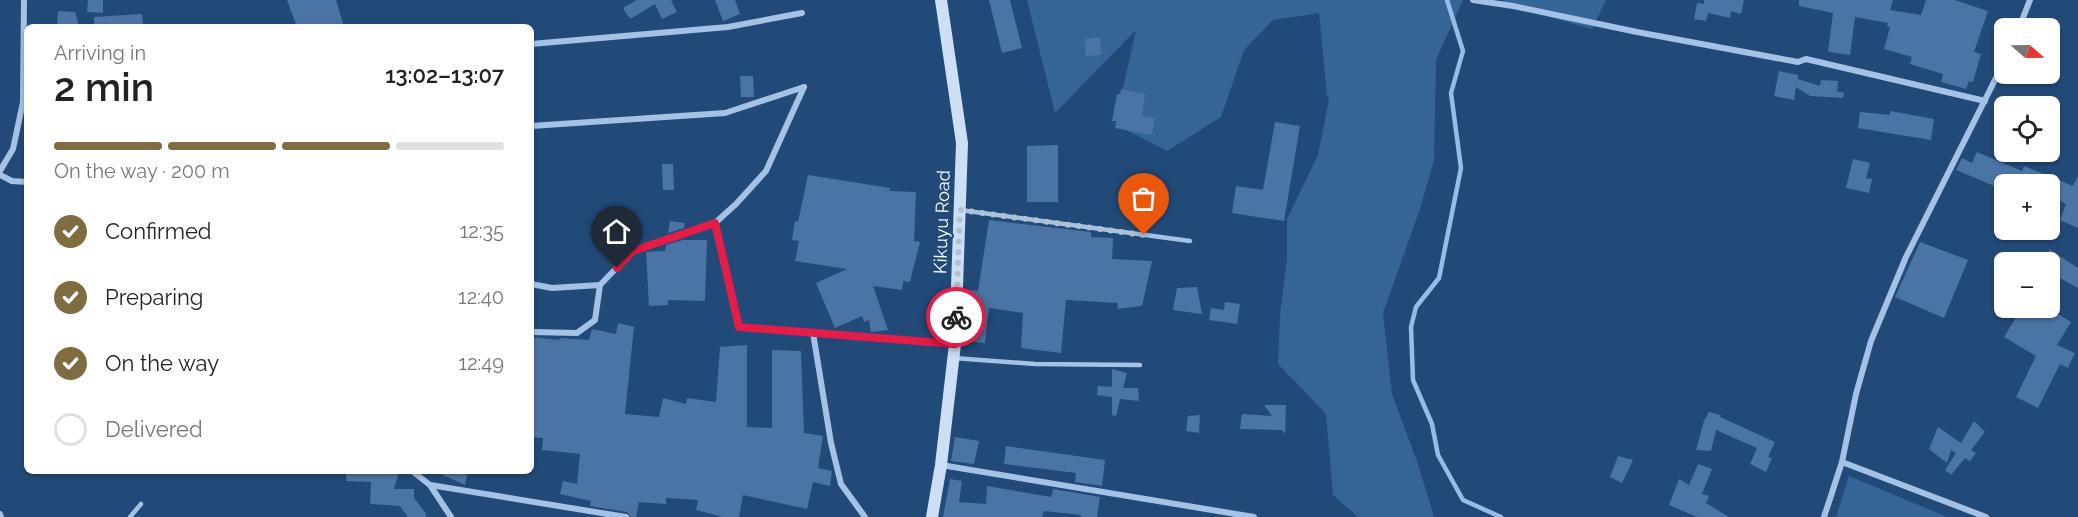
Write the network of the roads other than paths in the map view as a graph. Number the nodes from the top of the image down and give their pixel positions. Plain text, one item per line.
1 (24, 0) edge
2 (942, 0) edge
3 (1473, 0) edge
4 (2028, 0) edge
5 (802, 14) dead end
6 (2022, 18) edge
7 (534, 44) edge
8 (1994, 83) edge
9 (1985, 101) junction
10 (534, 126) edge
11 (0, 173) edge
12 (24, 182) edge
13 (960, 210) junction
14 (715, 223) junction
15 (1190, 241) dead end
16 (534, 285) edge
17 (600, 285) junction
18 (534, 332) edge
19 (813, 333) junction
20 (955, 344) junction
21 (953, 358) junction
22 (1140, 365) dead end
23 (1842, 462) junction
24 (941, 465) junction
25 (416, 474) edge
26 (430, 485) junction
27 (141, 504) dead end
28 (130, 517) edge
29 (451, 517) edge
30 (626, 517) edge
31 (865, 517) edge
32 (932, 517) edge
33 (1254, 517) edge
34 (1824, 517) edge
35 (1986, 517) edge

1 - 11 street
2 - 13 main road, Kikuyu Road
3 - 9 street
4 - 6 street
5 - 7 street
8 - 9 street
9 - 23 street
10 - 14 street
11 - 12 street
13 - 15 lane
13 - 20 main road, Kikuyu Road
14 - 17 street
14 - 19 street
16 - 17 street
17 - 18 street
19 - 20 street
19 - 31 street
20 - 21 main road, Kikuyu Road
21 - 22 lane
21 - 24 main road, Kikuyu Road
23 - 34 street
23 - 35 street
24 - 32 main road, Kikuyu Road
24 - 33 street
25 - 26 street
26 - 29 street
26 - 30 street
27 - 28 lane

